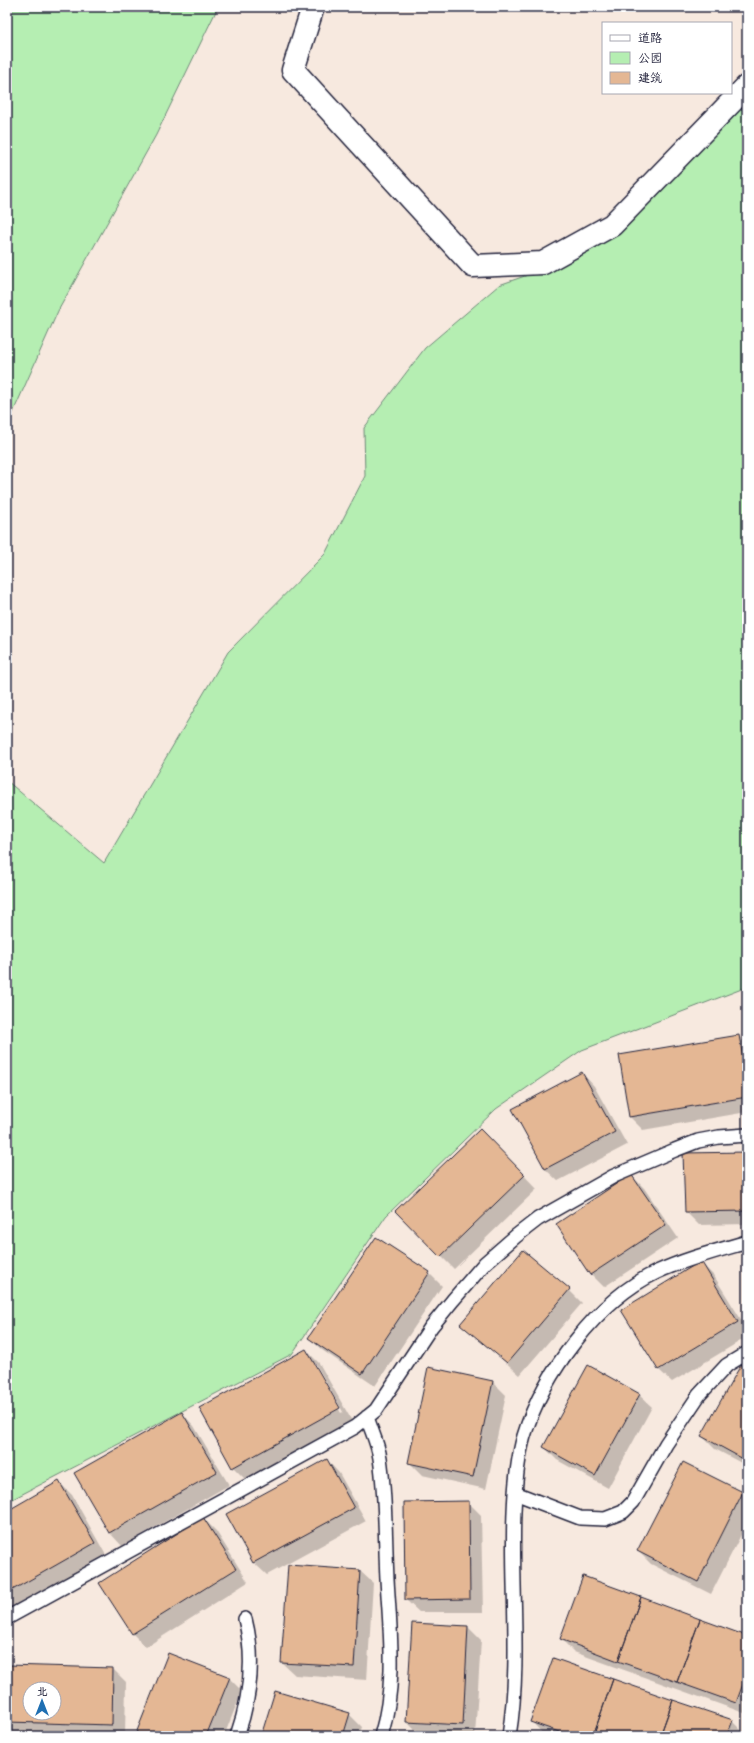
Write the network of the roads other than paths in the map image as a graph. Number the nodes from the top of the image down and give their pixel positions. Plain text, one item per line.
1 (313, 7) edge
2 (747, 86) edge
3 (747, 1135) edge
4 (747, 1242) edge
5 (747, 1353) edge
6 (367, 1417) junction
7 (515, 1493) junction
8 (7, 1618) edge
9 (245, 1619) dead end
10 (237, 1736) edge
11 (381, 1736) edge
12 (509, 1736) edge

1 - 2 street
3 - 6 lane
4 - 7 lane
5 - 7 lane
6 - 8 lane
6 - 11 lane
7 - 12 lane
9 - 10 lane

